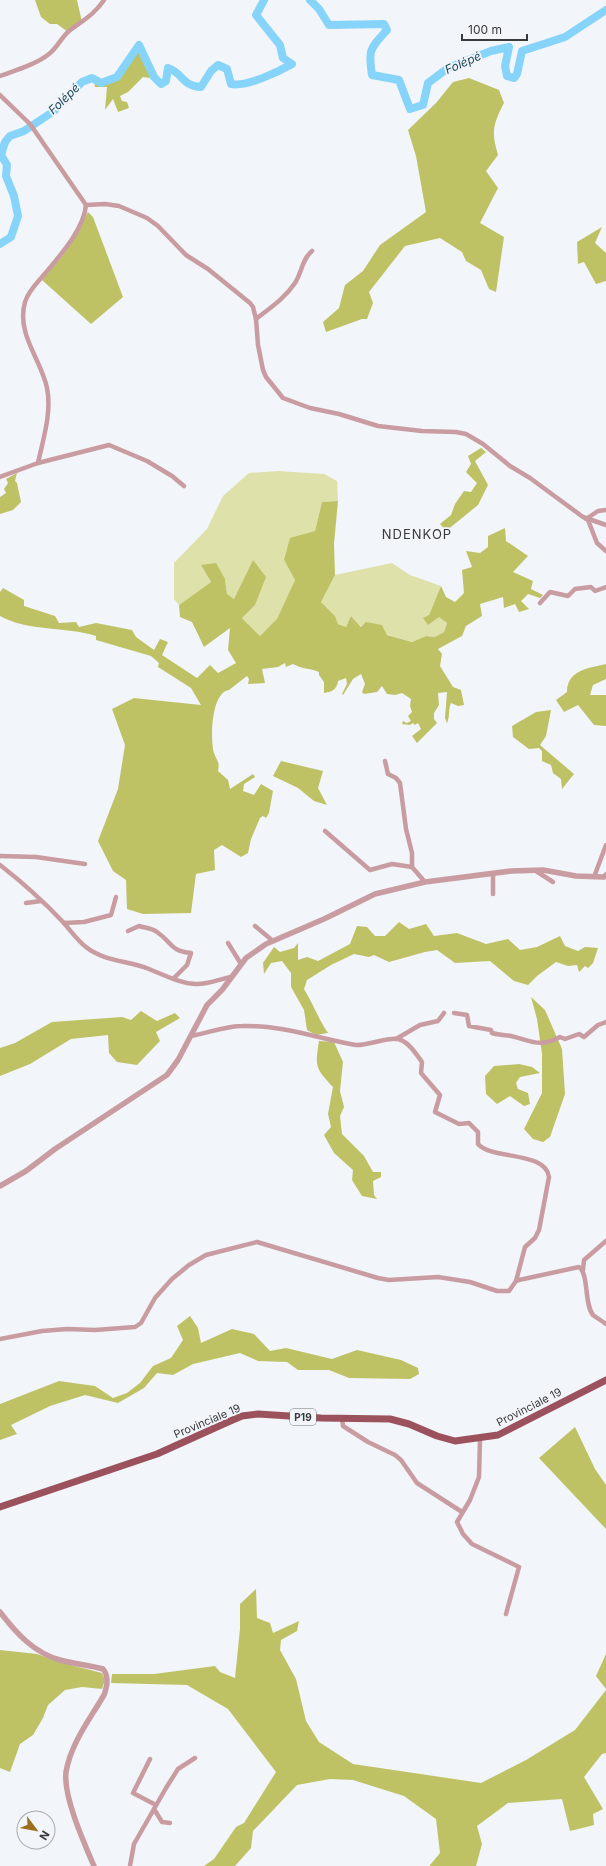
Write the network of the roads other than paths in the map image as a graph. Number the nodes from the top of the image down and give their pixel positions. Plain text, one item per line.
1 (104, 0) edge
2 (0, 76) edge
3 (0, 95) edge
4 (86, 205) junction
5 (312, 251) dead end
6 (256, 319) junction
7 (38, 463) junction
8 (0, 478) edge
9 (184, 486) dead end
10 (606, 510) edge
11 (587, 519) junction
12 (606, 525) edge
13 (606, 551) edge
14 (606, 587) edge
15 (540, 603) dead end
16 (385, 761) dead end
17 (325, 831) dead end
18 (606, 846) edge
19 (0, 856) edge
20 (85, 864) dead end
21 (0, 865) edge
22 (412, 867) junction
23 (536, 870) junction
24 (493, 873) junction
25 (594, 877) junction
26 (605, 877) edge
27 (425, 882) junction
28 (553, 882) dead end
29 (493, 894) dead end
30 (116, 897) dead end
31 (41, 901) junction
32 (26, 903) dead end
33 (64, 923) junction
34 (255, 926) dead end
35 (128, 931) dead end
36 (273, 941) junction
37 (228, 943) dead end
38 (241, 964) junction
39 (231, 977) junction
40 (174, 978) junction
41 (444, 1013) dead end
42 (454, 1013) dead end
43 (606, 1022) edge
44 (191, 1036) junction
45 (396, 1038) junction
46 (0, 1186) edge
47 (606, 1241) edge
48 (583, 1270) junction
49 (516, 1281) junction
50 (606, 1324) edge
51 (0, 1339) edge
52 (606, 1380) edge
53 (342, 1418) junction
54 (480, 1439) junction
55 (0, 1507) edge
56 (462, 1512) junction
57 (0, 1612) edge
58 (506, 1614) dead end
59 (195, 1758) dead end
60 (150, 1759) dead end
61 (155, 1807) junction
62 (170, 1823) dead end
63 (94, 1866) edge
64 (130, 1866) edge

1 - 2 street
3 - 4 street
4 - 6 street
4 - 7 street
5 - 6 street
6 - 11 street
7 - 8 street
7 - 9 street
10 - 11 street
11 - 12 street
11 - 13 street
14 - 15 street
16 - 22 street
17 - 22 street
18 - 25 street
19 - 20 street
21 - 31 street
22 - 27 street
23 - 24 street
23 - 25 street
23 - 28 street
24 - 27 street
24 - 29 street
25 - 26 street
27 - 36 street
30 - 33 street
31 - 32 street
31 - 33 street
33 - 40 street
34 - 36 street
35 - 40 street
36 - 38 street
37 - 38 street
38 - 39 street
39 - 40 street
39 - 44 street
41 - 45 street
42 - 43 street
44 - 45 street
44 - 46 street
45 - 49 street
47 - 48 street
48 - 49 street
48 - 50 street
49 - 51 street
52 - 54 main road, Provinciale 19 / P19
53 - 54 main road, Provinciale 19 / P19
53 - 55 main road, Provinciale 19 / P19
53 - 56 street
54 - 56 street
56 - 58 street
57 - 63 street
59 - 61 street
60 - 61 street
61 - 62 street
61 - 64 street

